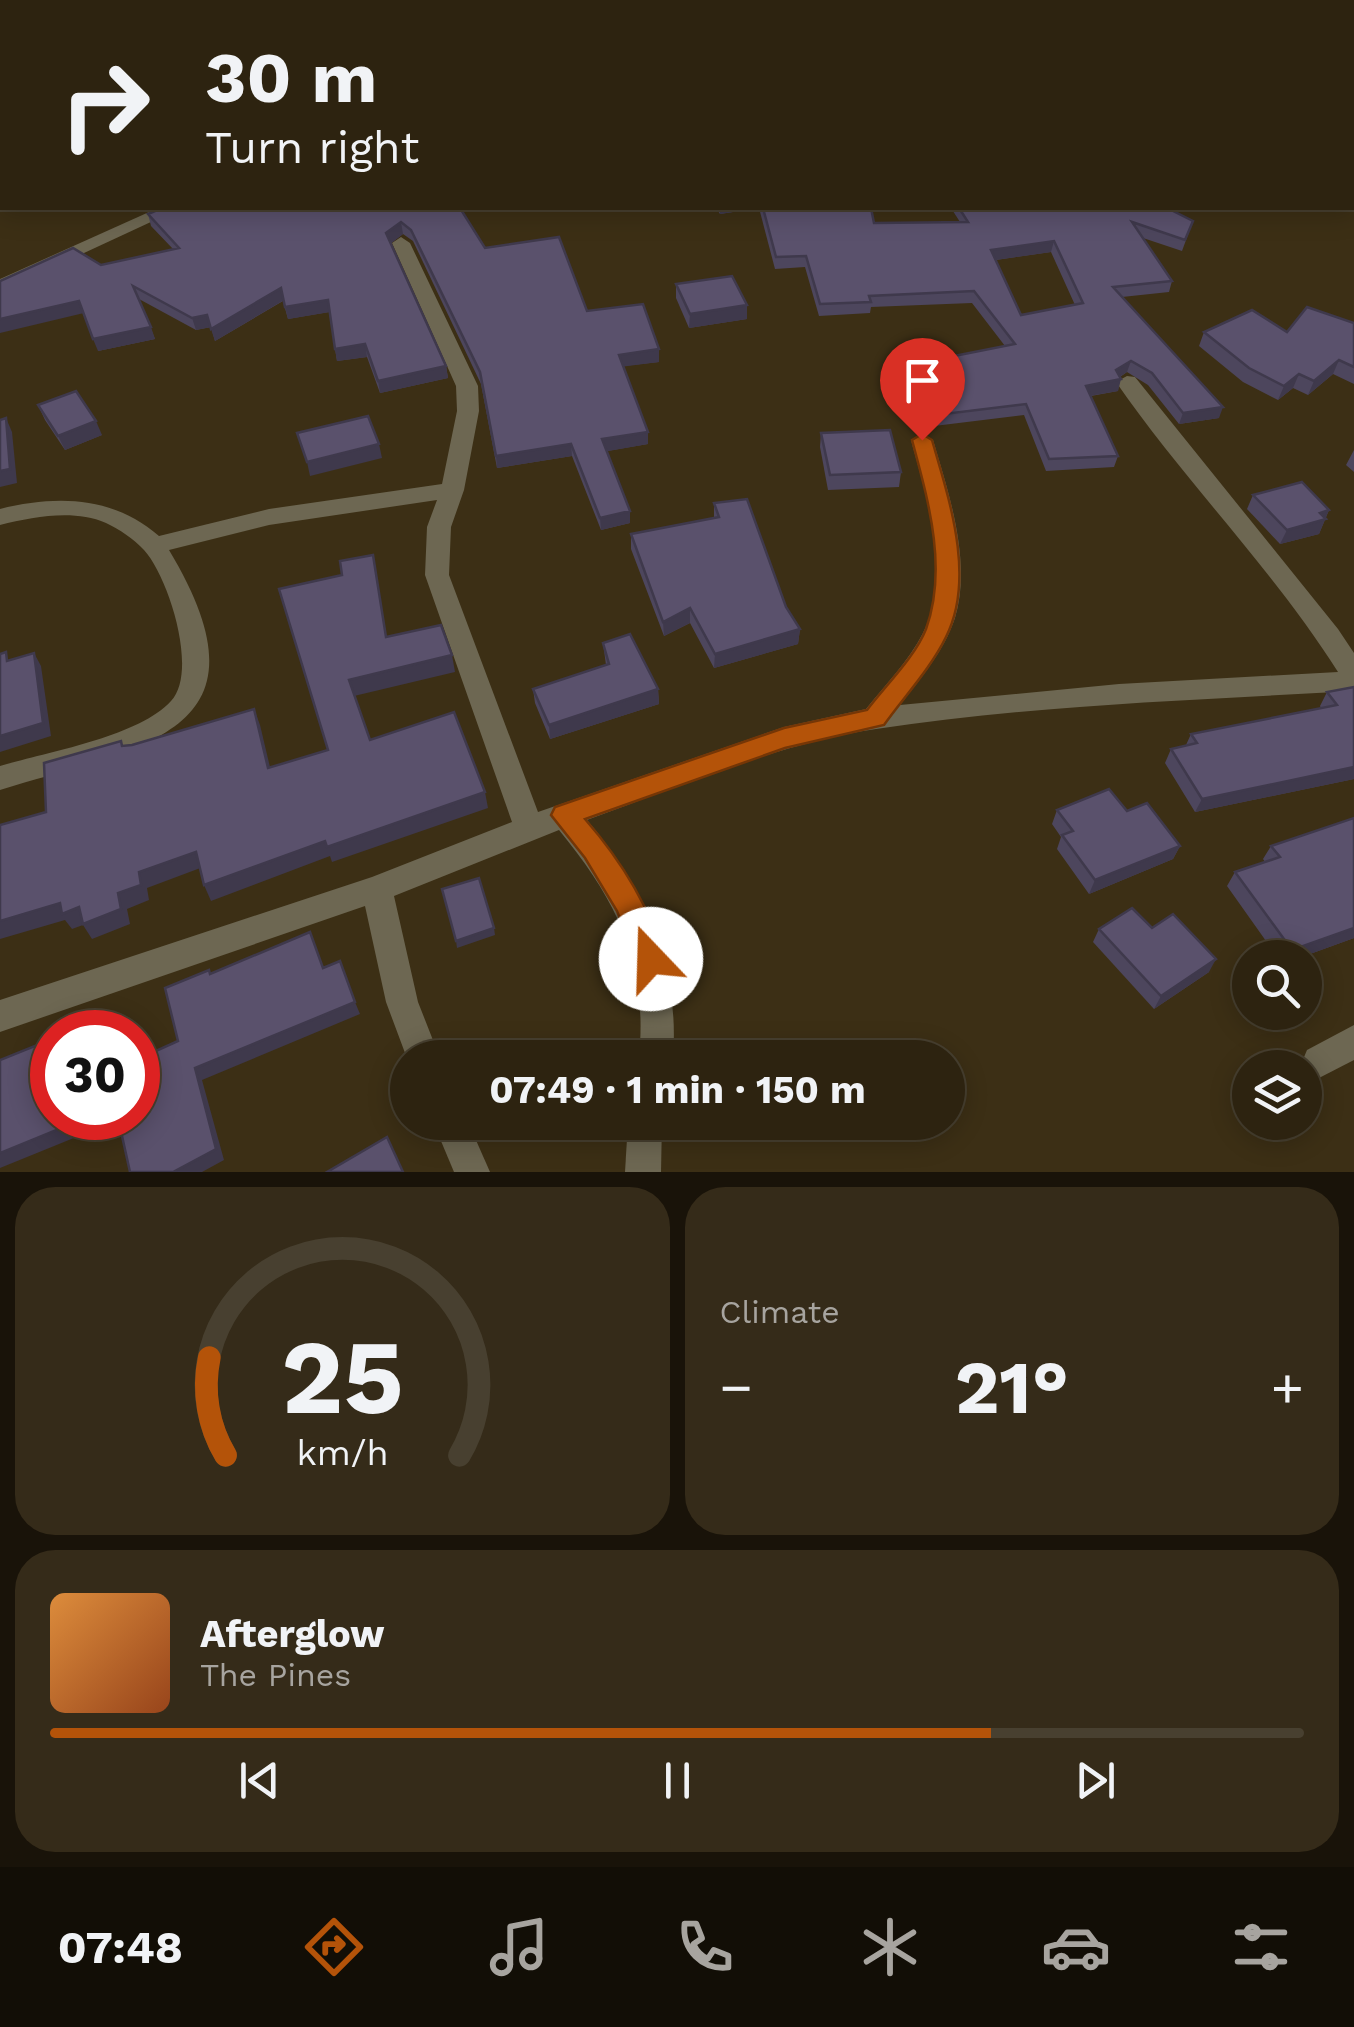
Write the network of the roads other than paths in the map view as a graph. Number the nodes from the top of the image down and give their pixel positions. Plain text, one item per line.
1 (168, 210) edge
2 (401, 243) edge
3 (0, 286) edge
4 (1127, 382) edge
5 (922, 440) dead end
6 (452, 490) junction
7 (0, 517) edge
8 (154, 546) junction
9 (1354, 678) edge
10 (875, 718) junction
11 (0, 778) edge
12 (565, 815) junction
13 (528, 828) junction
14 (376, 889) junction
15 (0, 1016) edge
16 (416, 1040) edge
17 (657, 1040) edge
18 (1354, 1041) edge
19 (1322, 1060) edge
20 (458, 1140) edge
21 (645, 1140) edge
22 (472, 1172) edge
23 (644, 1172) edge

1 - 3 street
2 - 6 street
4 - 9 street
5 - 10 street
6 - 8 street
6 - 13 street
7 - 8 street
8 - 11 street
9 - 10 street
10 - 12 street
12 - 13 street
12 - 17 street
13 - 14 street
14 - 15 street
14 - 16 street
18 - 19 street
20 - 22 street
21 - 23 street

